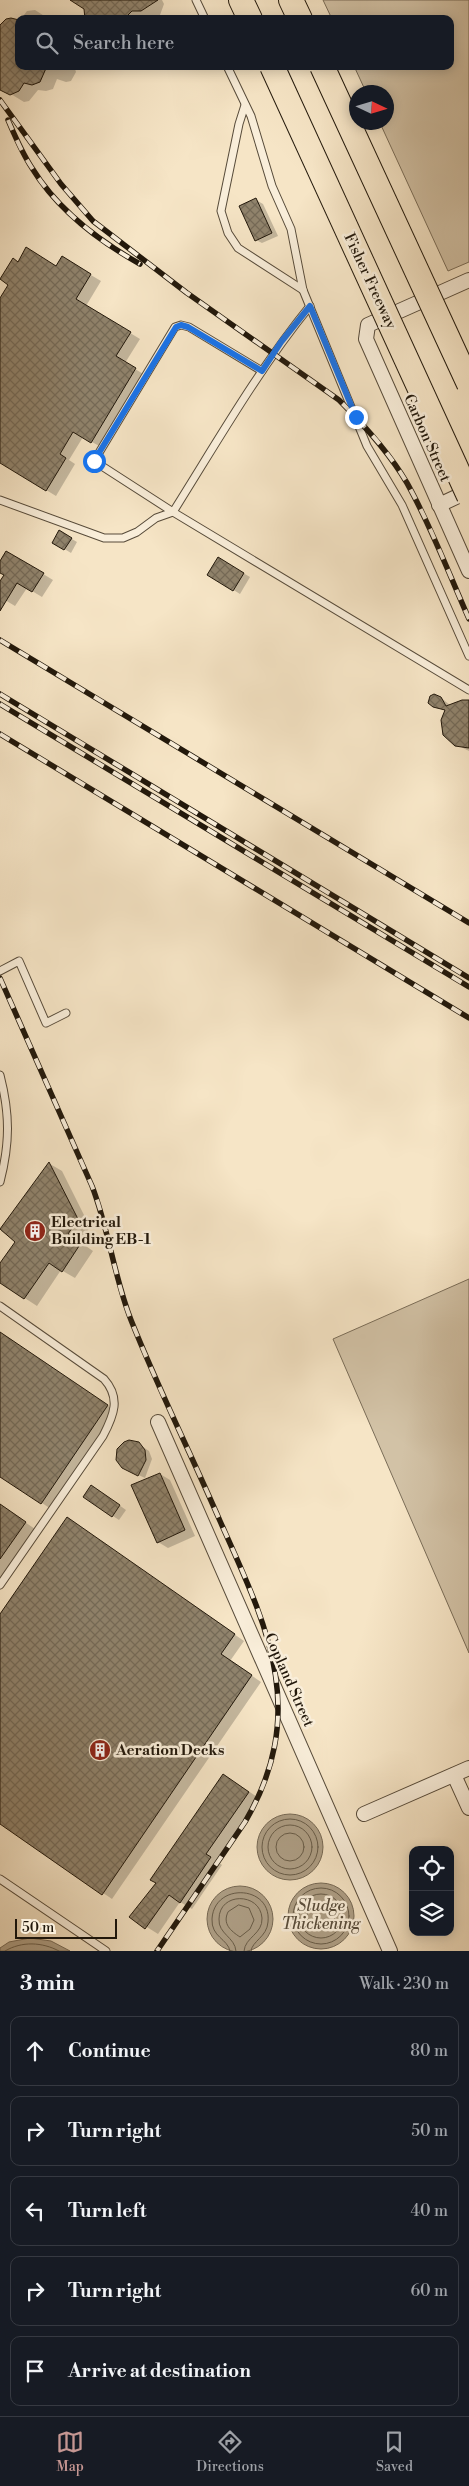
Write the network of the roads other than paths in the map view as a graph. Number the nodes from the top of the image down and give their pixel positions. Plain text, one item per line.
1 (196, 0) edge
2 (241, 0) edge
3 (291, 0) edge
4 (203, 15) edge
5 (248, 15) edge
6 (298, 15) edge
7 (229, 70) edge
8 (274, 70) edge
9 (324, 70) edge
10 (245, 105) junction
11 (469, 280) edge
12 (303, 290) junction
13 (310, 306) junction
14 (262, 371) junction
15 (469, 384) edge
16 (469, 491) edge
17 (469, 496) edge
18 (0, 500) edge
19 (439, 505) junction
20 (173, 512) junction
21 (469, 571) edge
22 (469, 656) edge
23 (469, 690) edge
24 (0, 971) edge
25 (66, 1013) dead end
26 (0, 1075) edge
27 (0, 1182) edge
28 (0, 1306) edge
29 (158, 1422) dead end
30 (0, 1584) edge
31 (469, 1768) edge
32 (454, 1775) junction
33 (469, 1808) edge
34 (364, 1814) dead end
35 (0, 1879) edge
36 (106, 1951) edge
37 (390, 1951) edge

1 - 4 lane
2 - 5 highway
3 - 6 highway
7 - 10 lane
8 - 17 highway, Fisher Freeway, bridge
9 - 15 highway, bridge
10 - 12 lane
10 - 12 lane
11 - 19 street, Carbon Street
12 - 13 lane
13 - 14 lane
13 - 22 lane
14 - 20 lane
14 - 20 lane
16 - 19 street
18 - 20 lane
19 - 21 street, Carbon Street
20 - 23 lane
24 - 25 lane
26 - 27 lane
28 - 30 lane
29 - 37 street, Copland Street
31 - 32 street
32 - 33 street
32 - 34 street
35 - 36 lane

